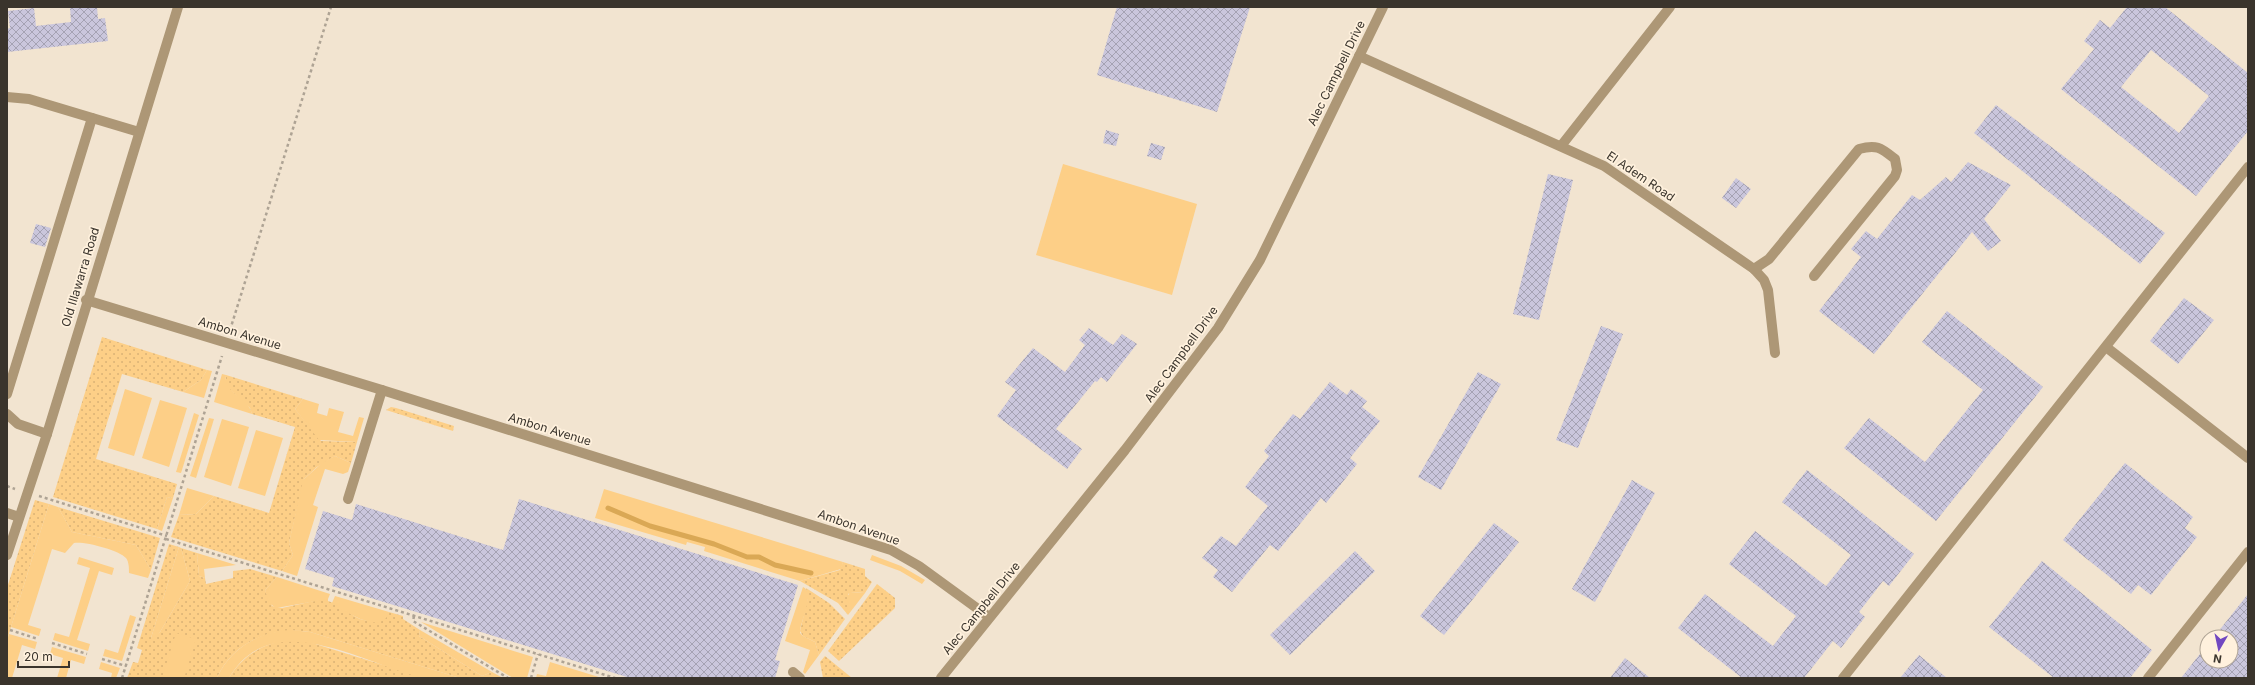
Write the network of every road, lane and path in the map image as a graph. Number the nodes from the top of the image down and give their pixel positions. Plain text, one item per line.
1 (178, 7) edge
2 (1382, 7) edge
3 (1670, 7) edge
4 (1359, 56) junction
5 (7, 97) edge
6 (92, 118) junction
7 (139, 132) junction
8 (1561, 146) junction
9 (2248, 168) edge
10 (1754, 269) junction
11 (1814, 276) dead end
12 (86, 300) junction
13 (2106, 346) junction
14 (1775, 353) dead end
15 (382, 390) junction
16 (7, 394) edge
17 (7, 414) edge
18 (47, 434) junction
19 (2248, 458) edge
20 (7, 486) edge
21 (27, 493) junction
22 (348, 499) dead end
23 (7, 514) edge
24 (19, 517) junction
25 (2248, 552) edge
26 (7, 555) edge
27 (414, 616) junction
28 (989, 617) junction
29 (10, 630) dead end
30 (38, 639) dead end
31 (52, 643) dead end
32 (87, 654) dead end
33 (538, 654) junction
34 (102, 659) dead end
35 (126, 666) dead end
36 (508, 678) edge
37 (531, 678) edge
38 (614, 678) edge
39 (941, 678) edge
40 (1844, 678) edge
41 (2148, 678) edge

1 - 7 lane, Old Illawarra Road
2 - 4 lane, Alec Campbell Drive
3 - 8 lane
4 - 8 lane, El Adem Road
4 - 28 lane, Alec Campbell Drive
5 - 6 lane
6 - 7 lane
6 - 16 lane
7 - 12 lane, Old Illawarra Road
8 - 10 lane, El Adem Road
9 - 13 lane
10 - 11 lane
10 - 14 lane, El Adem Road
12 - 15 lane, Ambon Avenue
12 - 18 lane, Old Illawarra Road
13 - 19 lane
13 - 40 lane
15 - 22 lane
15 - 28 lane, Ambon Avenue
17 - 18 lane
18 - 21 lane, Old Illawarra Road
20 - 21 path
21 - 24 lane, Old Illawarra Road
21 - 27 path
23 - 24 lane
24 - 26 lane, Old Illawarra Road
25 - 41 lane
27 - 33 path
27 - 36 path
28 - 39 lane, Alec Campbell Drive
29 - 30 path
31 - 32 path
33 - 37 path
33 - 38 path
34 - 35 path

